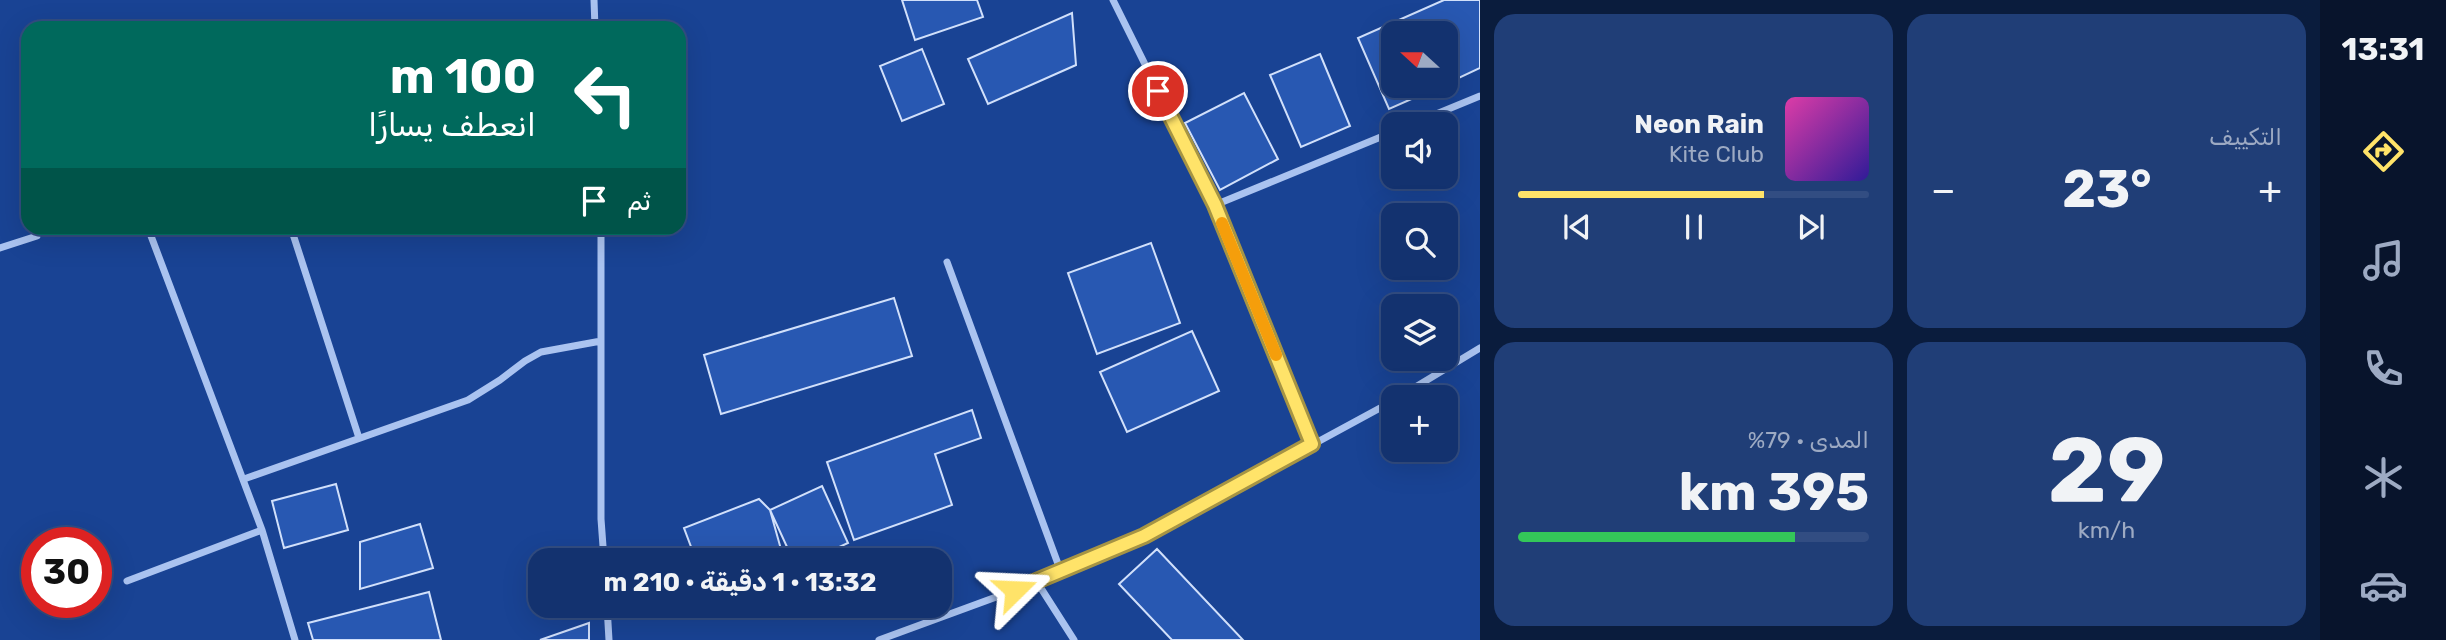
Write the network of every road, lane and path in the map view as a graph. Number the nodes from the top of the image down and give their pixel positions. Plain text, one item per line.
1 (594, 0) edge
2 (1113, 0) edge
3 (595, 21) edge
4 (1480, 96) edge
5 (1441, 112) edge
6 (1381, 137) edge
7 (1215, 205) junction
8 (151, 235) edge
9 (293, 235) edge
10 (601, 235) edge
11 (37, 236) dead end
12 (0, 248) edge
13 (947, 262) dead end
14 (601, 341) junction
15 (1480, 348) edge
16 (1419, 385) edge
17 (1381, 407) edge
18 (359, 438) junction
19 (1312, 444) junction
20 (244, 479) junction
21 (262, 530) junction
22 (603, 548) edge
23 (1061, 572) junction
24 (127, 581) dead end
25 (1037, 582) junction
26 (608, 618) edge
27 (295, 640) edge
28 (609, 640) edge
29 (879, 640) edge
30 (1074, 640) edge

1 - 3 street
2 - 7 street
4 - 5 street
6 - 7 street
7 - 19 street
8 - 20 street
9 - 18 street
10 - 14 street
11 - 12 street
13 - 23 street
14 - 18 street
14 - 22 street
15 - 16 street
17 - 19 street
18 - 20 street
19 - 23 street
20 - 21 street
21 - 24 street
21 - 27 street
23 - 25 street
25 - 29 street
25 - 30 street
26 - 28 street

